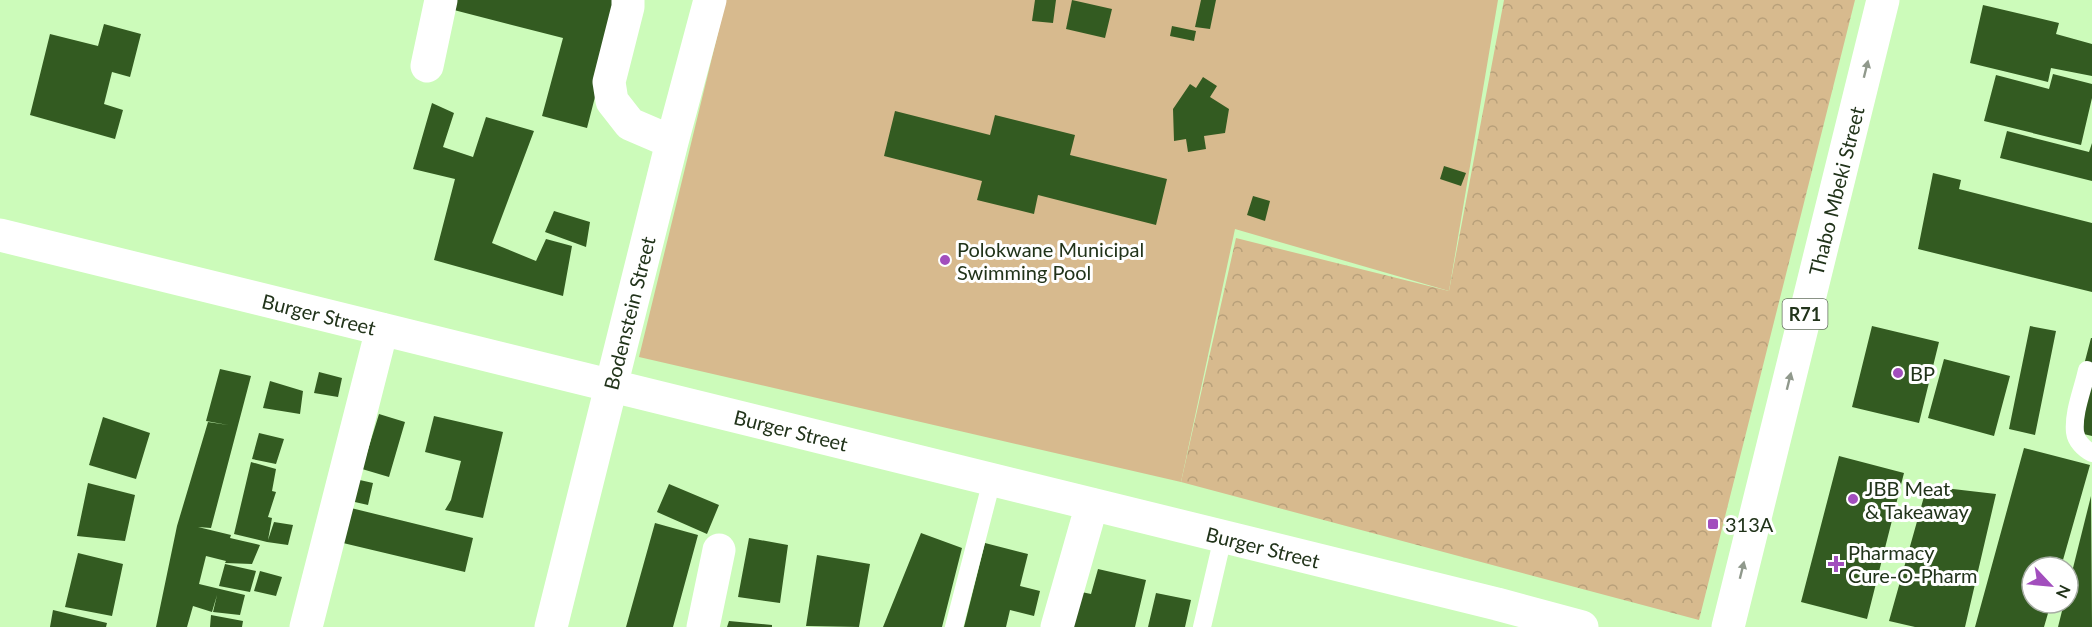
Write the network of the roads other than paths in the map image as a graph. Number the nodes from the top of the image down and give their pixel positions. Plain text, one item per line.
1 (441, 0) edge
2 (628, 0) edge
3 (710, 0) edge
4 (1883, 0) edge
5 (427, 66) dead end
6 (672, 142) junction
7 (0, 235) edge
8 (382, 329) junction
9 (2087, 370) dead end
10 (611, 385) junction
11 (2092, 453) edge
12 (992, 480) junction
13 (1092, 504) junction
14 (1223, 537) junction
15 (719, 550) dead end
16 (1571, 626) edge
17 (306, 627) edge
18 (551, 627) edge
19 (703, 627) edge
20 (954, 627) edge
21 (1057, 627) edge
22 (1202, 627) edge
23 (1728, 627) edge

1 - 5 street
2 - 6 street
3 - 6 street, Bodenstein Street
23 -> 4 street, Thabo Mbeki Street / R71
6 - 10 street, Bodenstein Street
7 - 8 street, Burger Street
8 - 10 street, Burger Street
8 - 17 street
9 - 11 lane
10 - 12 street, Burger Street
10 - 18 street, Bodenstein Street
12 - 13 street, Burger Street
12 - 20 lane
13 - 14 street, Burger Street
13 - 21 street
14 - 16 street, Burger Street
14 - 22 lane
15 - 19 street

